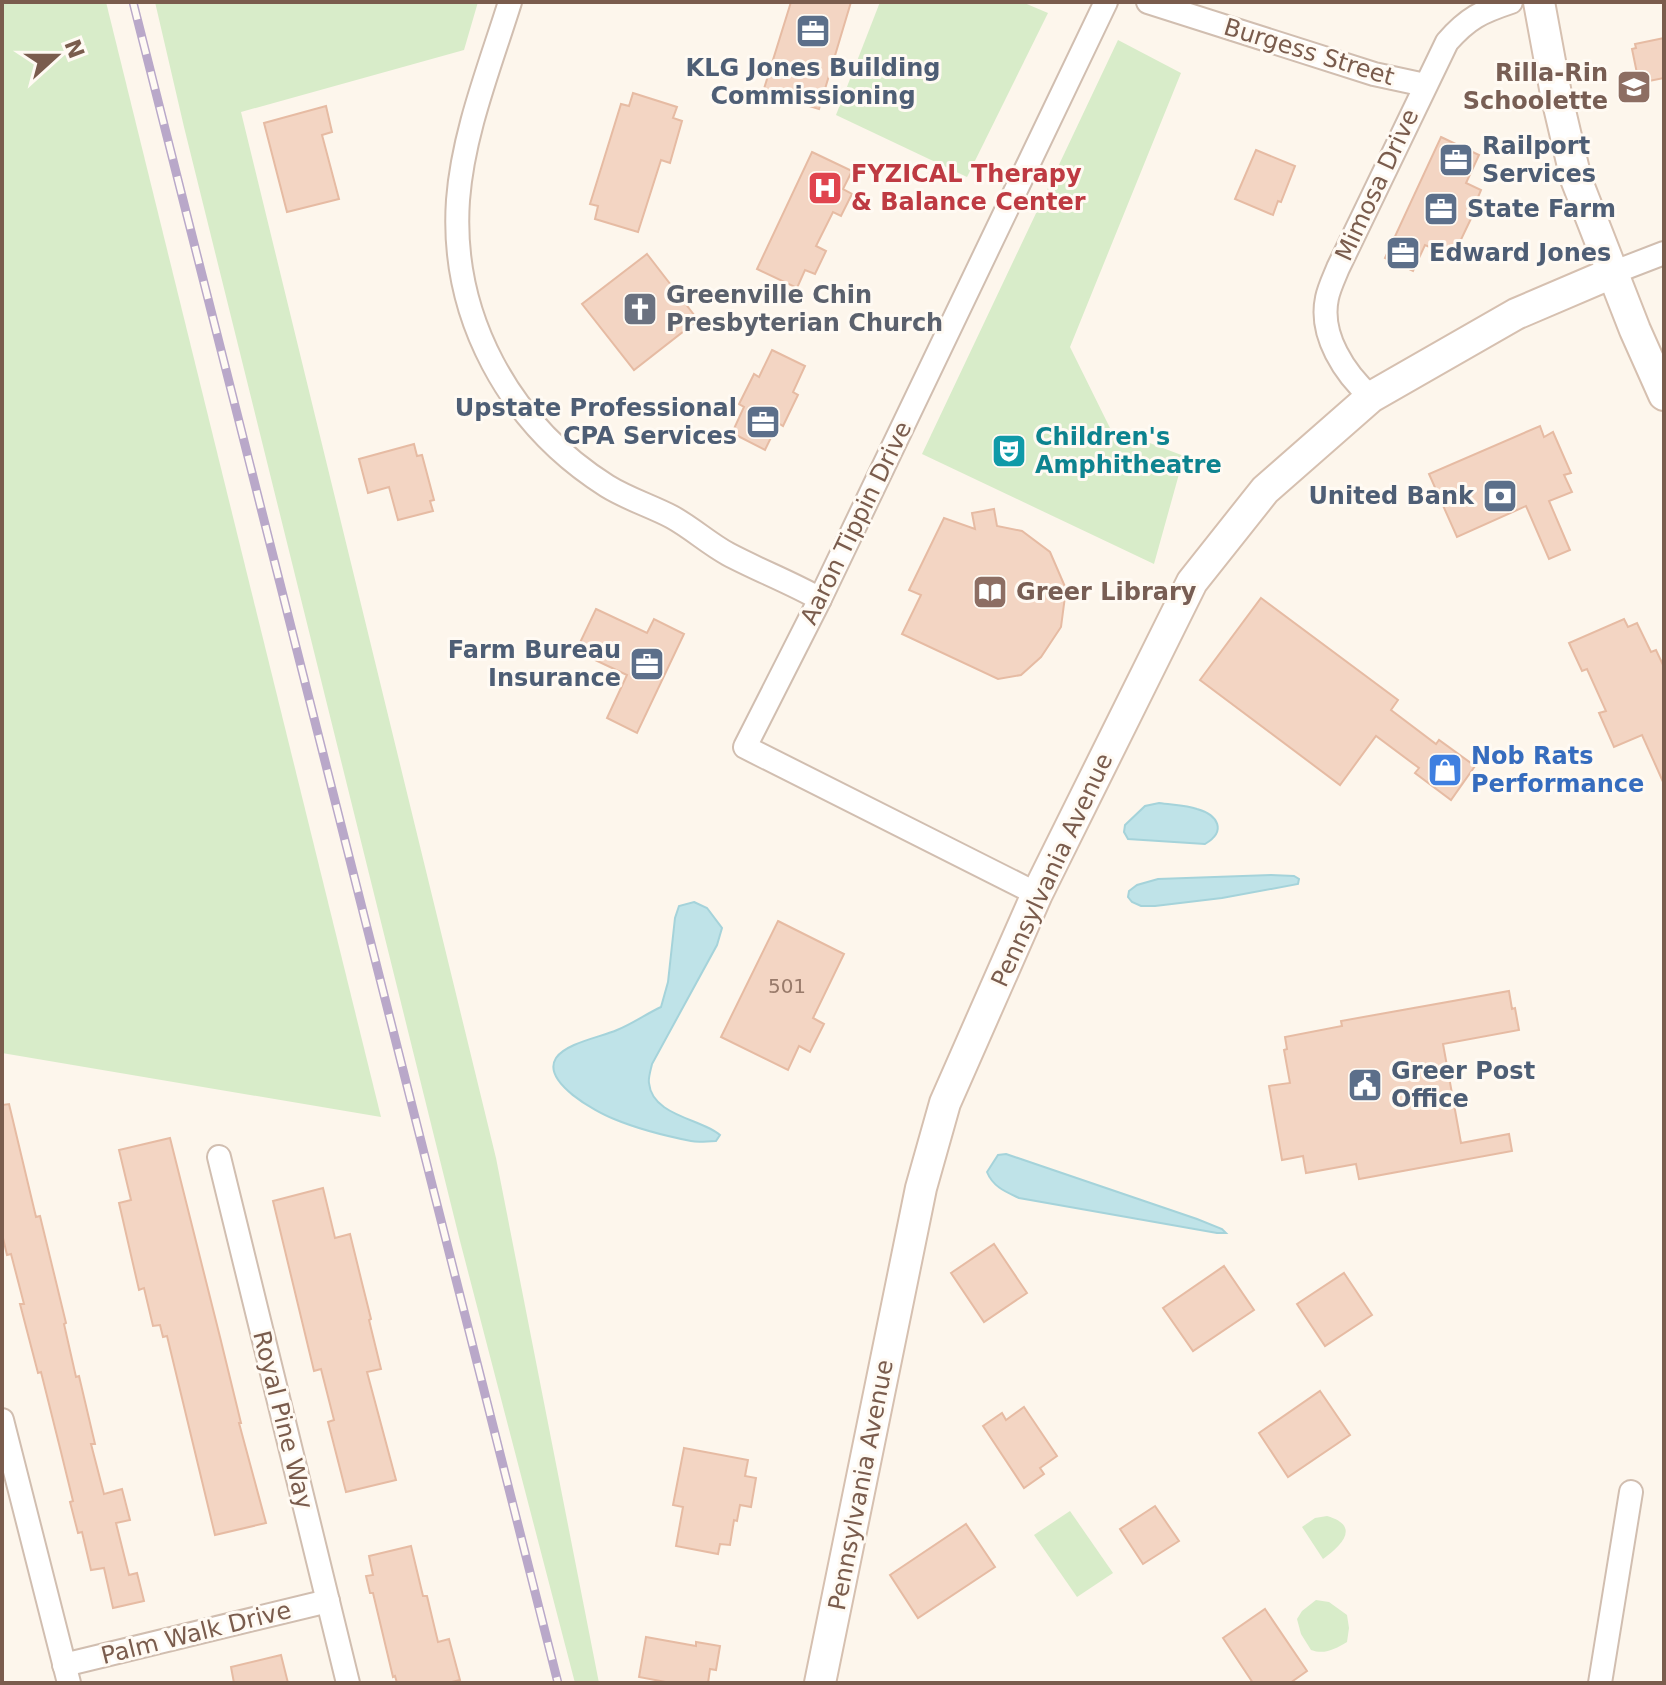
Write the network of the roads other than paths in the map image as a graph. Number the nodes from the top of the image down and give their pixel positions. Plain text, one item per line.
1 (510, 2) edge
2 (1106, 2) edge
3 (1148, 2) edge
4 (1511, 2) edge
5 (1539, 2) edge
6 (1425, 85) junction
7 (1664, 253) edge
8 (1612, 273) junction
9 (1664, 395) edge
10 (1371, 397) junction
11 (820, 599) junction
12 (1037, 894) junction
13 (219, 1157) dead end
14 (2, 1420) edge
15 (1631, 1492) dead end
16 (328, 1601) junction
17 (66, 1674) edge
18 (348, 1683) edge
19 (820, 1683) edge
20 (1600, 1683) edge

1 - 11 street
2 - 11 street, Aaron Tippin Drive
3 - 6 street, Burgess Street
4 - 6 street, Mimosa Drive
5 - 8 street
6 - 10 street, Mimosa Drive
7 - 8 street
8 - 9 street
8 - 10 street, Pennsylvania Avenue
10 - 12 street, Pennsylvania Avenue
11 - 12 street, Aaron Tippin Drive
12 - 19 street, Pennsylvania Avenue
13 - 16 street, Royal Pine Way
14 - 17 street
15 - 20 street
16 - 17 street, Palm Walk Drive
16 - 18 street, Royal Pine Way

